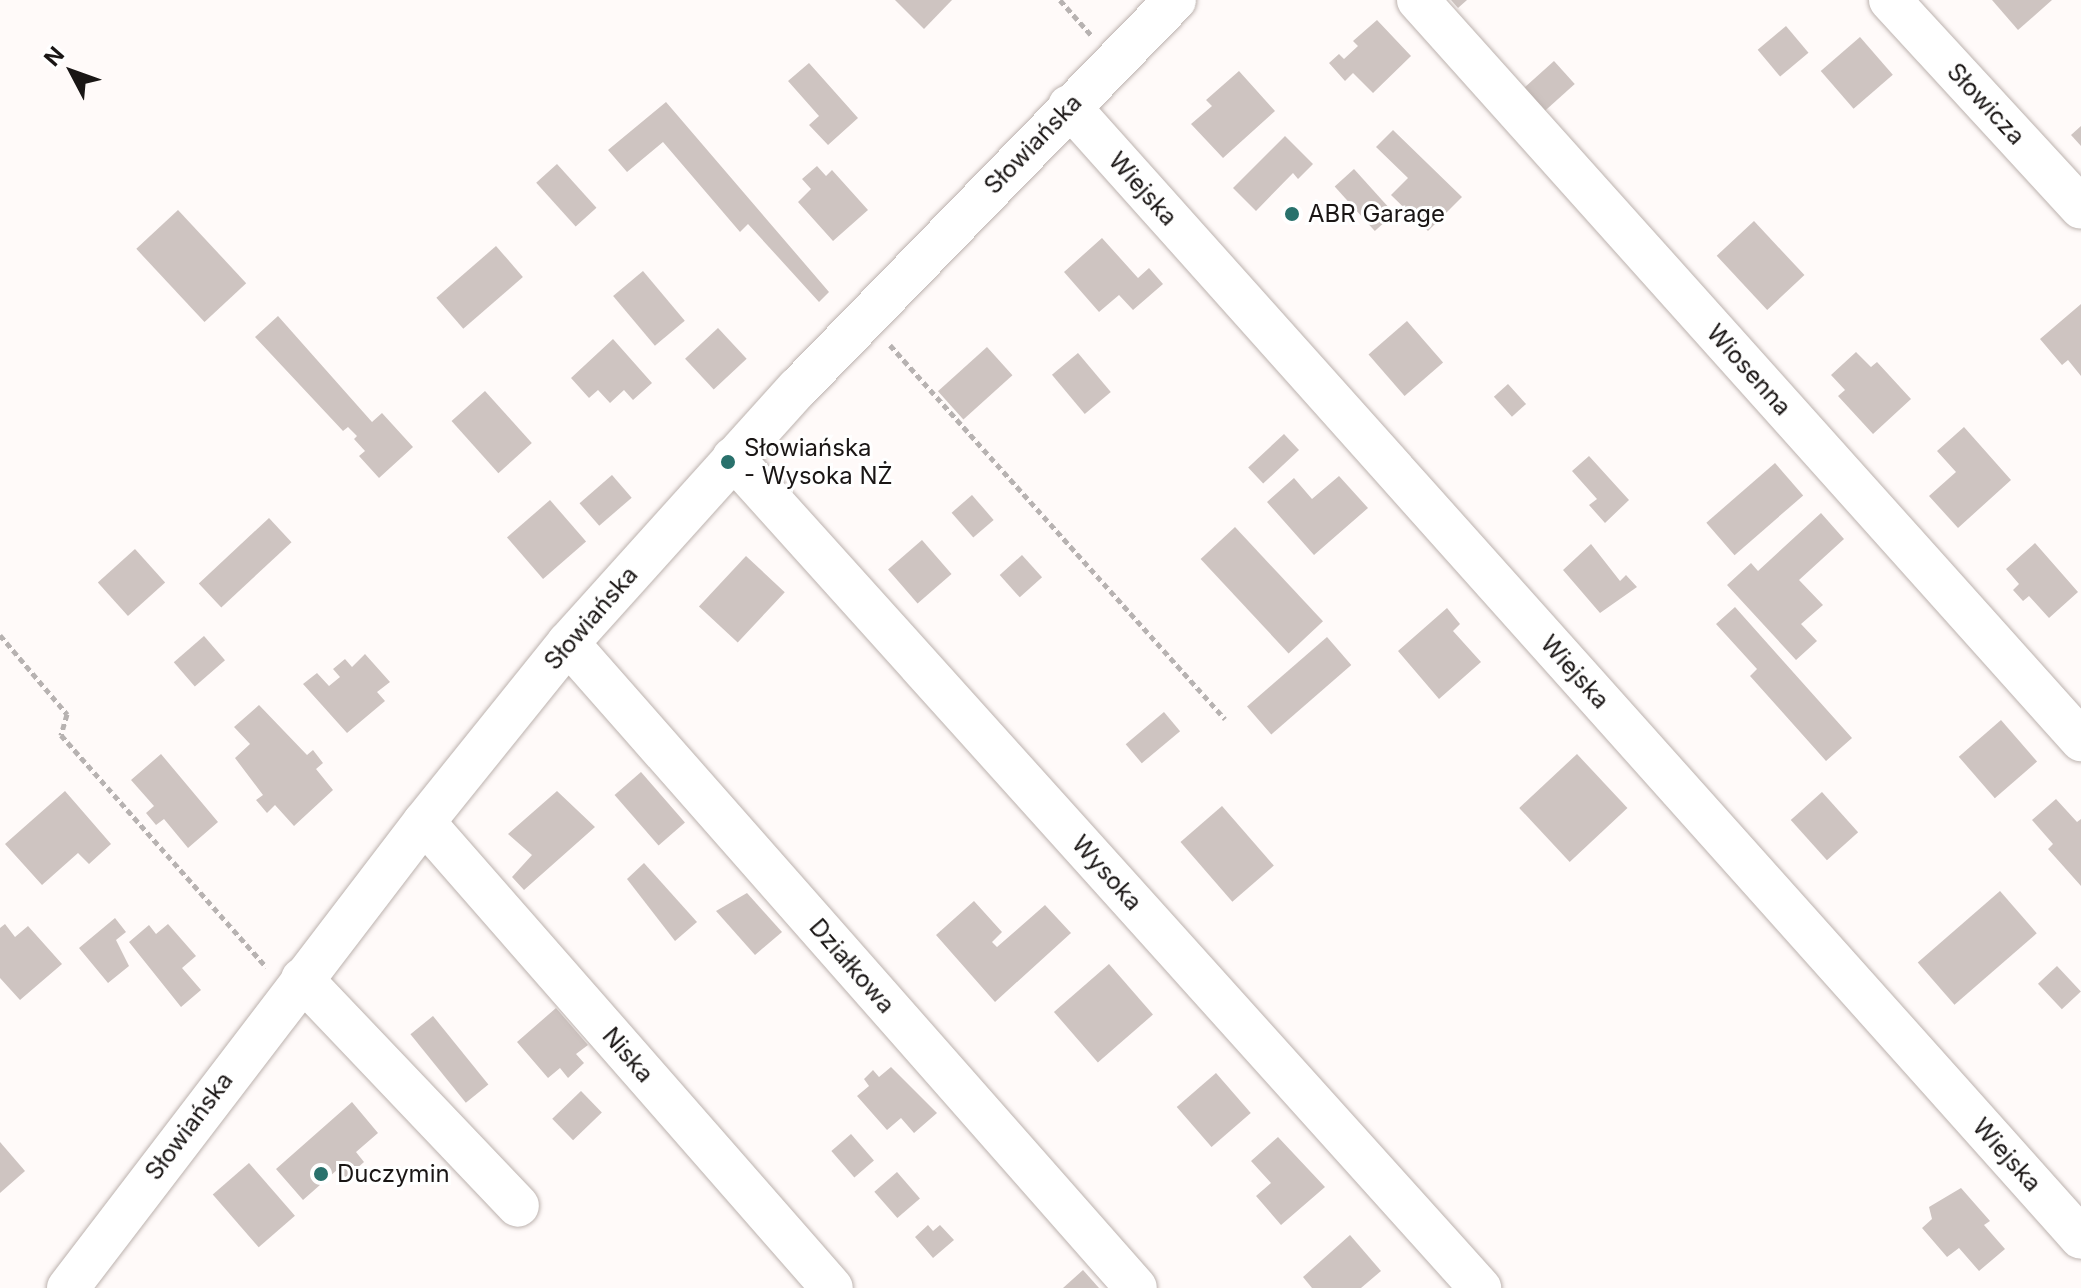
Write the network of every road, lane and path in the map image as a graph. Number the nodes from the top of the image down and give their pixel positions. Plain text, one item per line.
1 (1060, 0) edge
2 (1175, 0) edge
3 (1418, 0) edge
4 (1890, 0) edge
5 (1114, 60) junction
6 (1069, 106) junction
7 (2081, 208) edge
8 (865, 318) junction
9 (733, 458) junction
10 (0, 635) edge
11 (568, 643) junction
12 (1225, 719) dead end
13 (2081, 740) edge
14 (424, 822) junction
15 (296, 987) junction
16 (518, 1206) dead end
17 (2081, 1238) edge
18 (68, 1288) edge
19 (832, 1288) edge
20 (1136, 1288) edge
21 (1480, 1288) edge

1 - 5 path
2 - 5 street, Słowiańska
3 - 13 street, Wiosenna
4 - 7 street, Słowicza
5 - 6 street, Słowiańska
6 - 8 street, Słowiańska
6 - 17 street, Wiejska
8 - 9 street, Słowiańska
8 - 12 path
9 - 11 street, Słowiańska
9 - 21 street, Wysoka
10 - 15 path
11 - 14 street, Słowiańska
11 - 20 street, Działkowa
14 - 15 street, Słowiańska
14 - 19 street, Niska
15 - 16 street
15 - 18 street, Słowiańska

